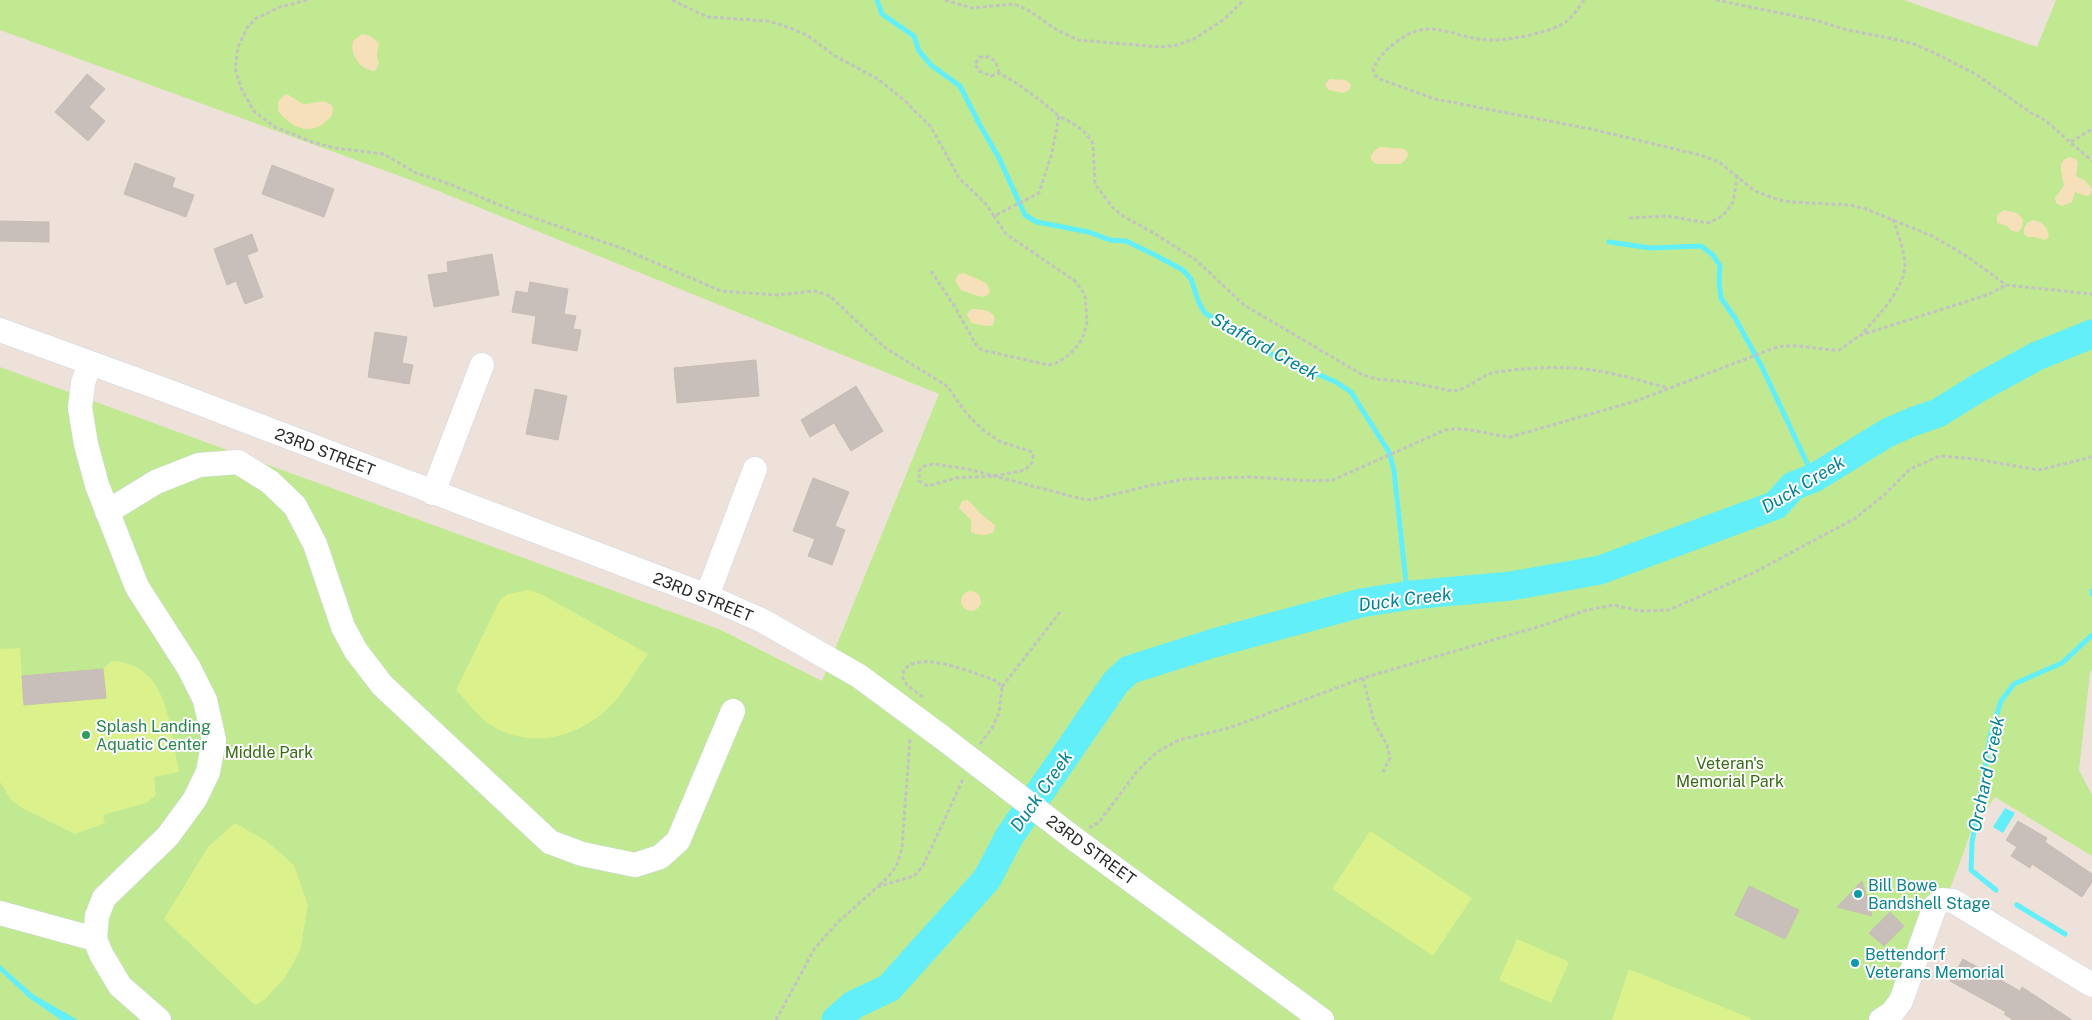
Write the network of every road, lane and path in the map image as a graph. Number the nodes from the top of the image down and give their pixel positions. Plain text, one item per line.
1 (308, 0) edge
2 (672, 0) edge
3 (945, 0) edge
4 (1244, 0) edge
5 (1584, 0) edge
6 (1716, 0) edge
7 (999, 73) junction
8 (1059, 116) junction
9 (2092, 129) edge
10 (2071, 142) junction
11 (2092, 161) edge
12 (1737, 176) junction
13 (994, 216) junction
14 (1629, 218) dead end
15 (1893, 219) junction
16 (931, 271) dead end
17 (2006, 285) junction
18 (2092, 294) edge
19 (0, 330) edge
20 (1862, 335) junction
21 (90, 364) junction
22 (482, 364) dead end
23 (1668, 388) junction
24 (2092, 457) edge
25 (755, 469) dead end
26 (995, 476) junction
27 (433, 493) junction
28 (107, 512) junction
29 (707, 596) junction
30 (1060, 612) dead end
31 (1363, 678) junction
32 (1002, 687) junction
33 (930, 702) dead end
34 (733, 711) dead end
35 (910, 739) dead end
36 (978, 748) dead end
37 (966, 772) dead end
38 (1383, 772) dead end
39 (1079, 832) junction
40 (877, 887) junction
41 (0, 912) edge
42 (95, 940) junction
43 (2092, 985) edge
44 (159, 1020) edge
45 (776, 1020) edge
46 (1322, 1020) edge
47 (1881, 1020) edge

1 - 26 path
2 - 13 path
3 - 4 path
5 - 12 path
6 - 10 path
7 - 7 path
7 - 8 path
8 - 13 path
8 - 23 path
9 - 10 path
10 - 11 path
12 - 14 path
12 - 15 path
13 - 16 path
15 - 17 path
15 - 20 path
17 - 18 path
17 - 20 path
19 - 21 street, 23RD STREET
20 - 23 path
21 - 27 street, 23RD STREET
21 - 28 street
22 - 27 street
23 - 26 path
24 - 31 path
25 - 29 street
26 - 26 path
27 - 29 street, 23RD STREET
28 - 34 street
28 - 42 street
29 - 39 street, 23RD STREET, bridge
30 - 32 path
31 - 38 path
31 - 39 path
32 - 33 path
32 - 36 path
35 - 40 path
37 - 40 path
39 - 46 street, 23RD STREET
40 - 45 path
41 - 42 street
42 - 44 street
43 - 47 street

